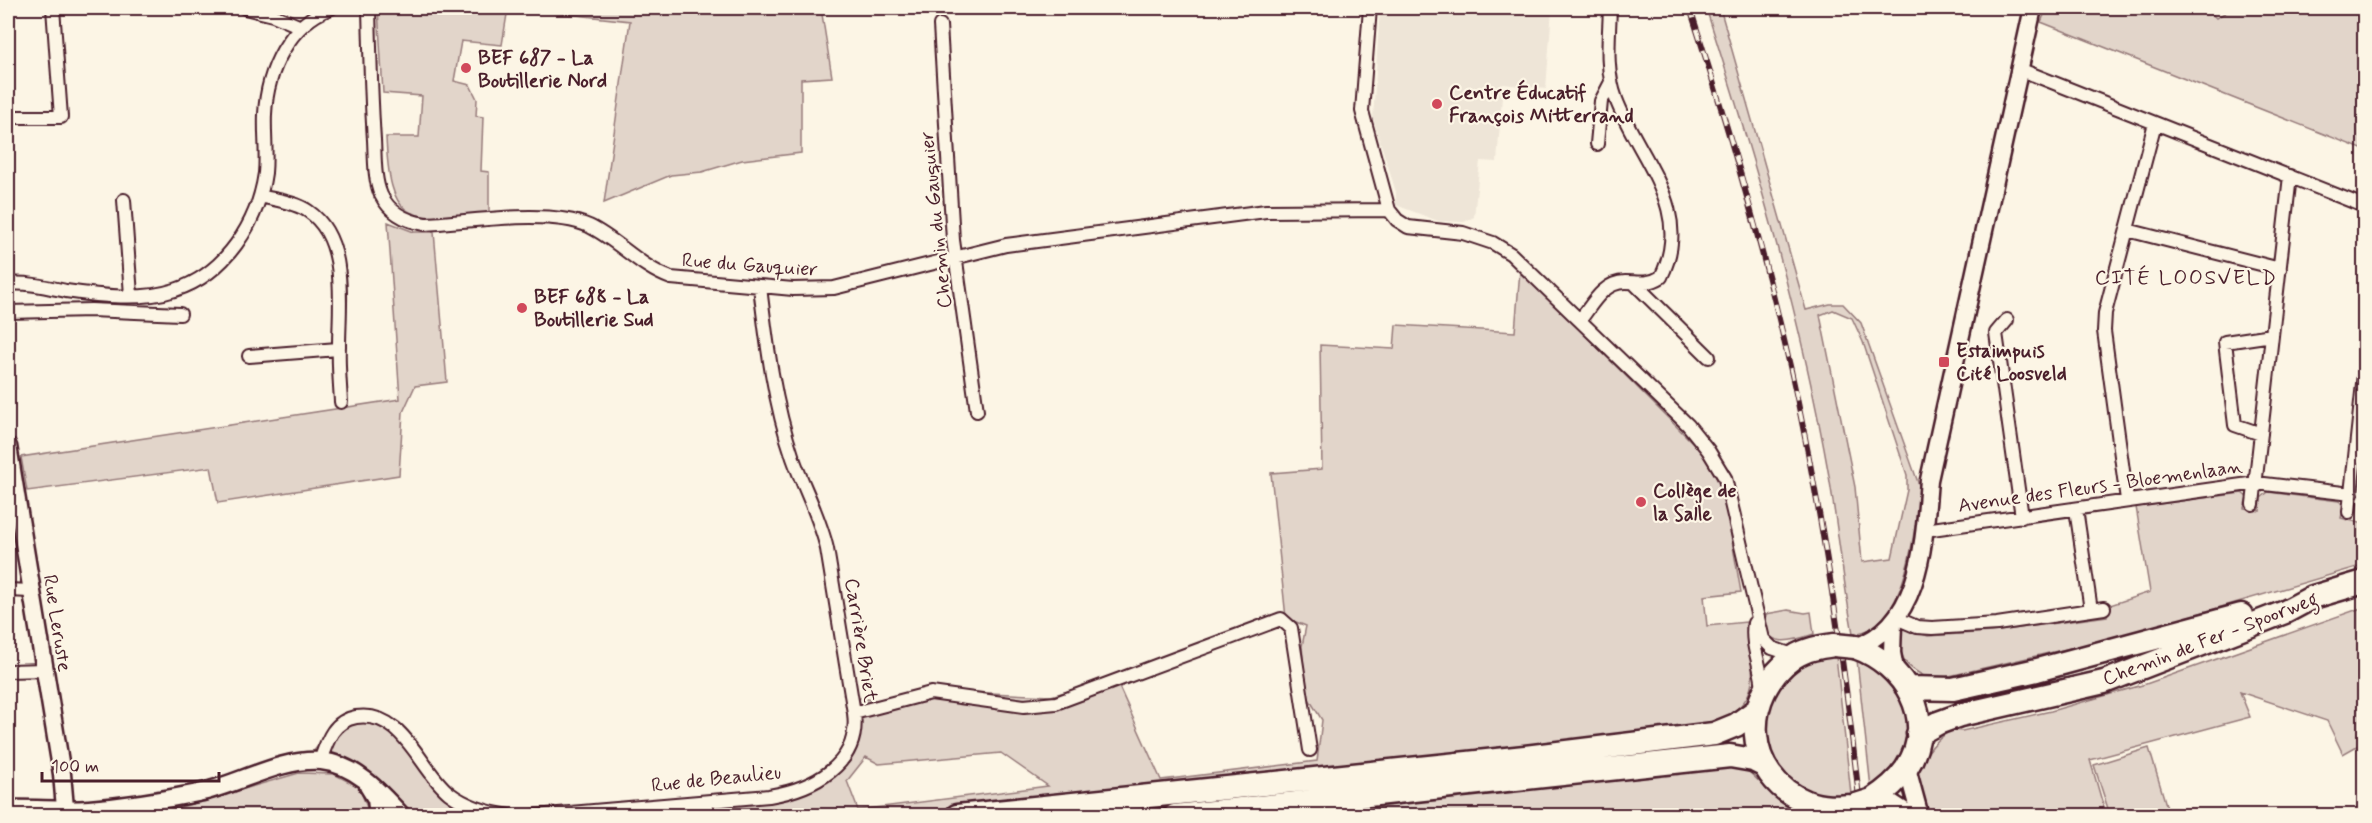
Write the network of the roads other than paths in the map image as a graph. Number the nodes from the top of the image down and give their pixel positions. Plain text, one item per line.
1 (53, 8) edge
2 (245, 8) edge
3 (331, 8) edge
4 (369, 8) edge
5 (1370, 8) edge
6 (1610, 8) edge
7 (2033, 8) edge
8 (939, 25) dead end
9 (301, 27) junction
10 (2019, 69) junction
11 (1611, 82) junction
12 (8, 117) edge
13 (2155, 123) junction
14 (1597, 144) dead end
15 (2290, 176) junction
16 (260, 196) junction
17 (124, 200) dead end
18 (2364, 206) edge
19 (1389, 210) junction
20 (2127, 230) junction
21 (956, 257) junction
22 (2280, 270) junction
23 (1634, 283) junction
24 (8, 284) edge
25 (760, 287) junction
26 (131, 295) junction
27 (8, 312) edge
28 (180, 314) dead end
29 (1580, 320) junction
30 (2007, 320) dead end
31 (2272, 335) junction
32 (338, 349) junction
33 (249, 356) dead end
34 (1709, 357) dead end
35 (2364, 374) edge
36 (342, 402) dead end
37 (977, 411) dead end
38 (2261, 434) junction
39 (8, 446) edge
40 (2256, 483) junction
41 (2352, 494) junction
42 (2127, 500) junction
43 (2253, 504) dead end
44 (2076, 508) junction
45 (2349, 512) dead end
46 (2022, 517) junction
47 (1925, 530) junction
48 (2364, 582) edge
49 (8, 590) edge
50 (31, 591) junction
51 (2313, 597) junction
52 (1755, 616) junction
53 (1895, 620) junction
54 (1844, 646) junction
55 (1796, 656) junction
56 (1895, 669) junction
57 (45, 670) junction
58 (8, 671) edge
59 (1909, 688) junction
60 (1760, 700) junction
61 (854, 713) junction
62 (1918, 734) junction
63 (1310, 750) dead end
64 (320, 761) junction
65 (1765, 766) junction
66 (1907, 768) junction
67 (360, 777) junction
68 (1313, 790) junction
69 (1855, 807) edge
70 (66, 808) junction
71 (8, 809) edge
72 (1811, 809) edge
73 (378, 816) edge
74 (402, 816) edge
75 (510, 816) edge
76 (535, 816) edge
77 (957, 816) edge
78 (1175, 816) edge
79 (1912, 816) edge
80 (1920, 816) edge

1 - 12 street
2 - 9 street
3 - 9 street
4 - 25 street, Rue du Gauquier
5 - 19 street
6 - 11 street
7 - 10 street
8 - 21 street, Chemin du Gauquier
9 - 16 street
10 - 13 street
10 - 47 street
11 - 14 street
11 - 23 street
13 - 15 street
13 - 20 street
15 - 18 street
15 - 22 street
16 - 26 street
16 - 32 street
17 - 26 street
19 - 21 street, Rue du Gauquier
19 - 29 street
20 - 22 street
20 - 42 street
21 - 25 street, Rue du Gauquier
21 - 37 street, Chemin du Gauquier
22 - 31 street
23 - 29 street
23 - 34 street
24 - 26 street
25 - 61 street, Carrière Briet
27 - 28 street
29 - 52 street
30 - 46 street
31 - 38 street
31 - 38 street
32 - 33 street
32 - 36 street
35 - 41 street
38 - 40 street
39 - 50 street, Rue Leruste
40 - 41 street, Avenue des Fleurs - Bloemenlaan
40 - 42 street, Avenue des Fleurs - Bloemenlaan
40 - 43 street
41 - 45 street
42 - 44 street, Avenue des Fleurs - Bloemenlaan
44 - 46 street, Avenue des Fleurs - Bloemenlaan
44 - 53 street
46 - 47 street, Avenue des Fleurs - Bloemenlaan
47 - 53 street
48 - 51 highway, Chemin de Fer - Spoorweg
49 - 50 street
50 - 57 street, Rue Leruste
51 - 59 highway, Chemin de Fer - Spoorweg
51 - 62 highway, Chemin de Fer - Spoorweg
52 - 55 street
52 - 60 street
53 - 54 street
53 - 56 street
54 - 55 highway
54 - 56 highway
55 - 60 highway
56 - 59 highway
57 - 58 street
57 - 70 street, Rue Leruste
59 - 62 highway
60 - 65 highway
60 - 68 highway
61 - 63 street, Carrière Briet
61 - 76 street, Rue de Beaulieu
62 - 66 highway
64 - 67 street
64 - 70 street
64 - 75 street
65 - 68 highway
65 - 72 highway
66 - 69 highway
66 - 80 street
67 - 73 street
67 - 74 street
68 - 77 highway
68 - 78 highway
69 - 72 highway
69 - 79 street
70 - 71 street

